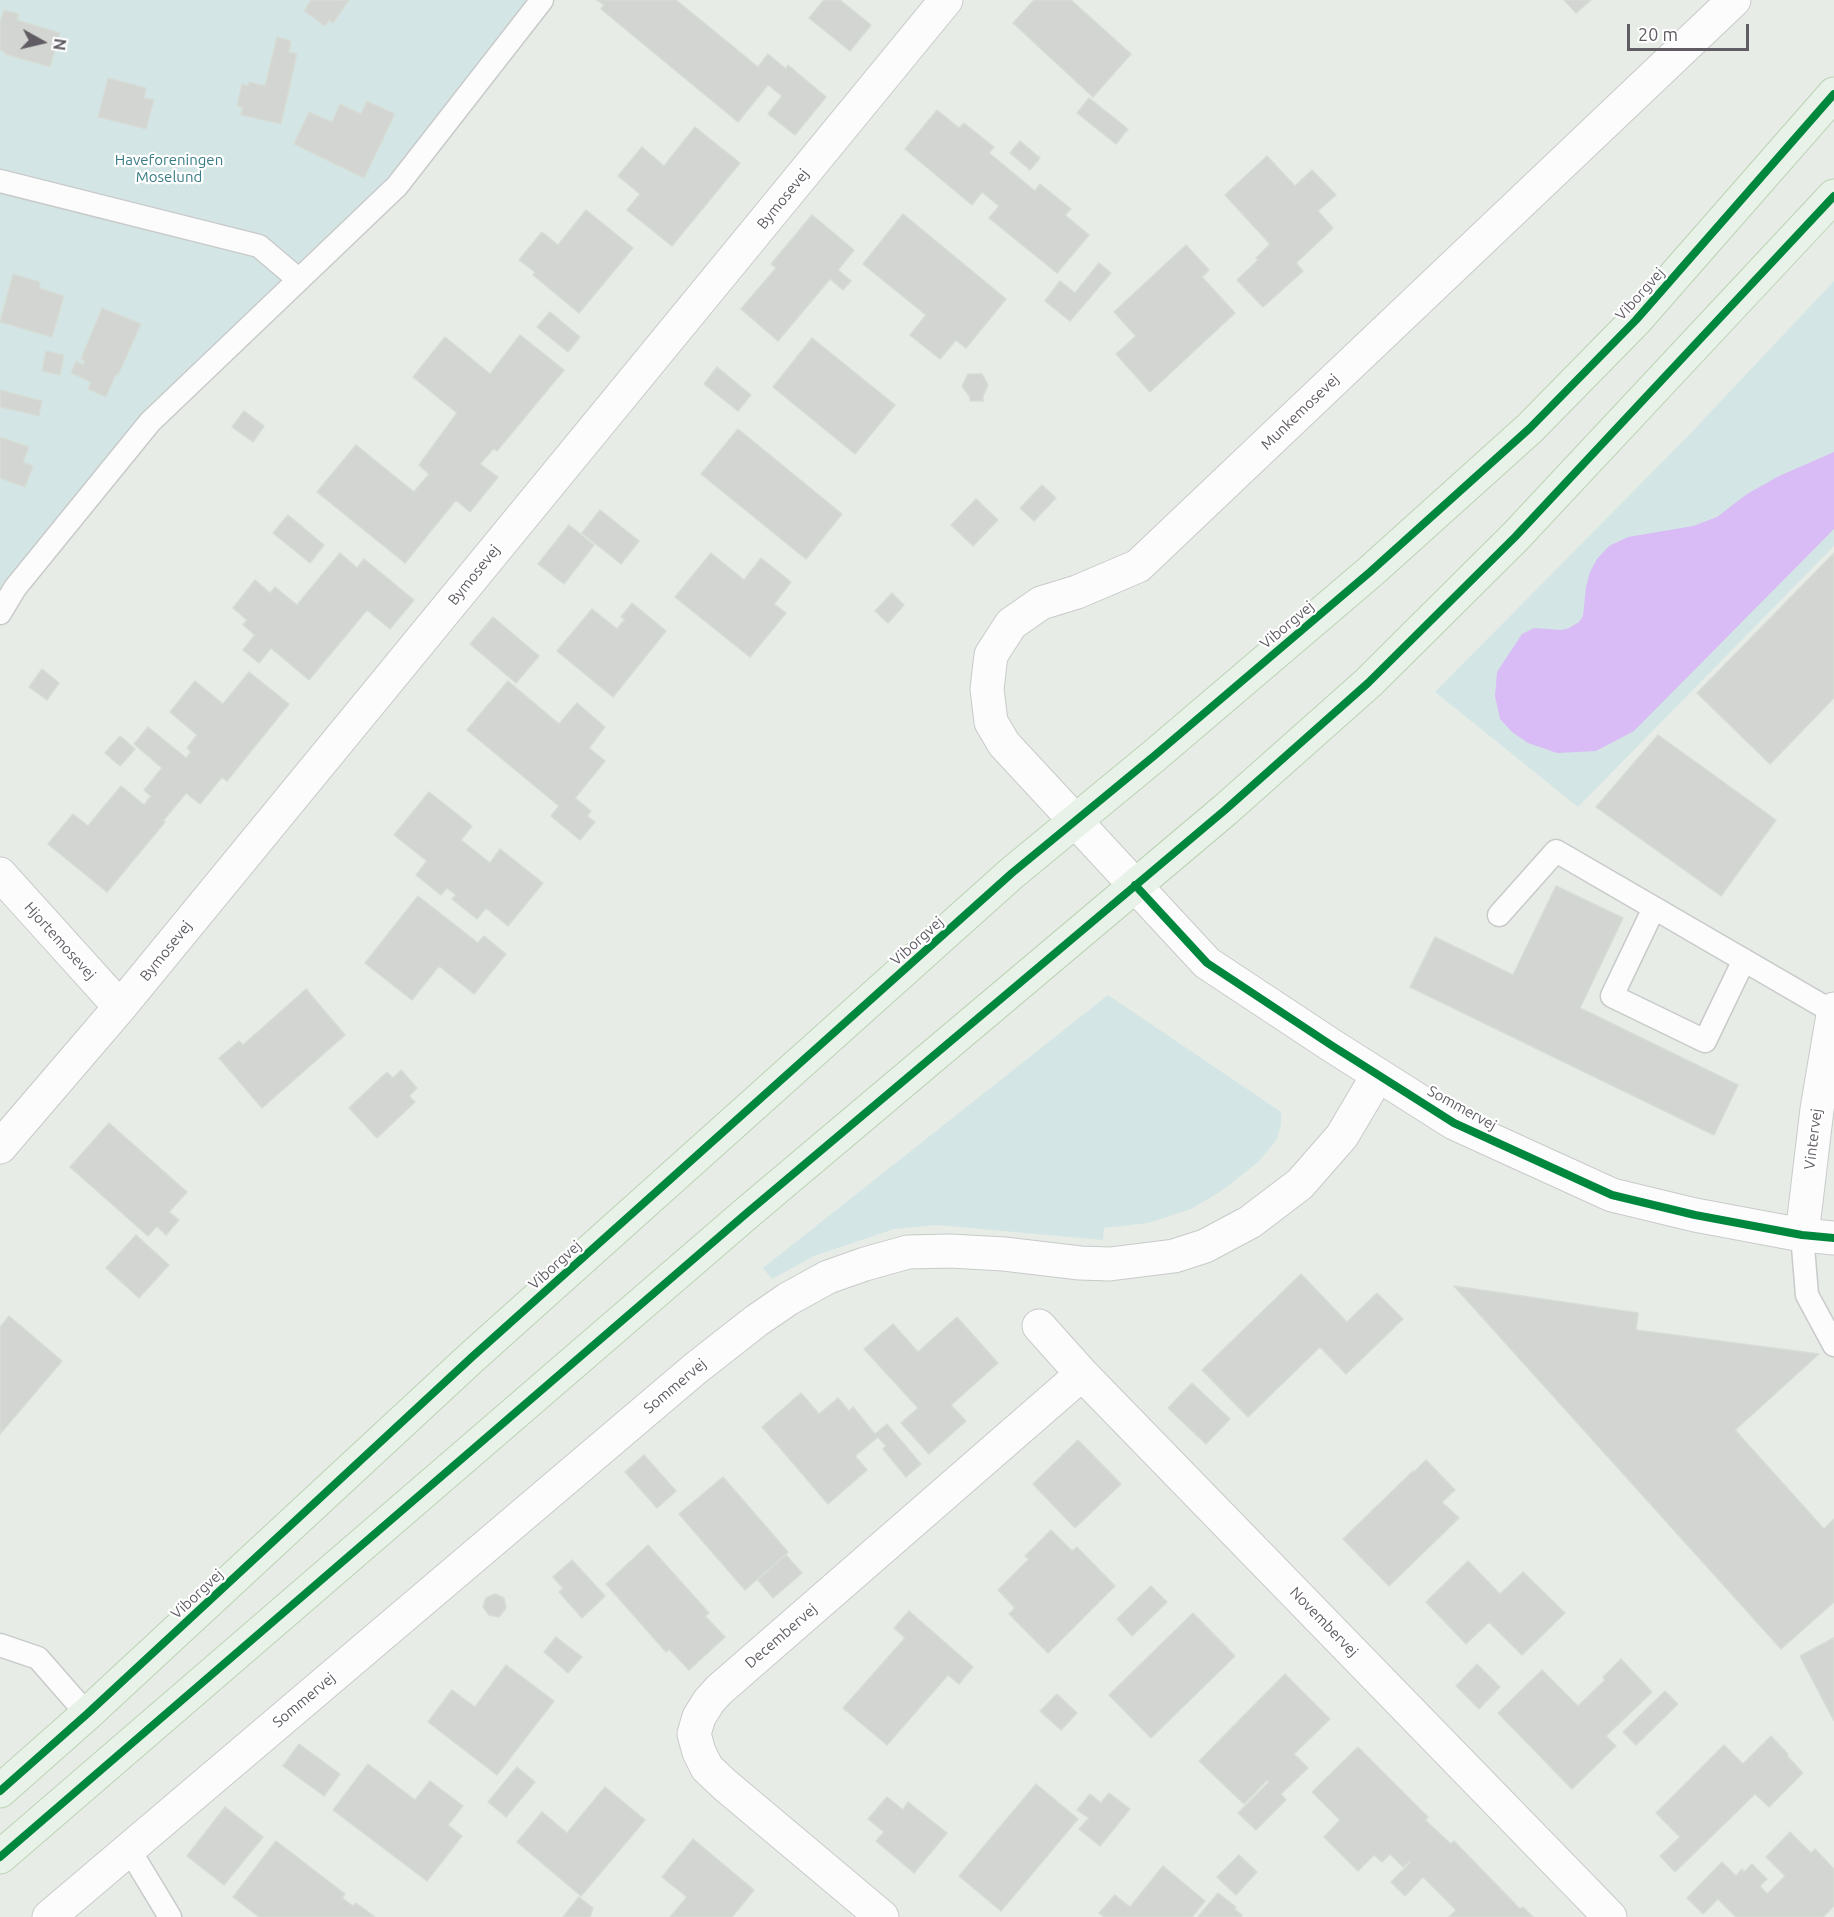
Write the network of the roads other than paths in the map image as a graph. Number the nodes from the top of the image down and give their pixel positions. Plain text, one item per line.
1 (542, 0) edge
2 (946, 0) edge
3 (1734, 0) edge
4 (1834, 94) edge
5 (0, 181) edge
6 (1834, 196) edge
7 (298, 279) junction
8 (8, 584) edge
9 (0, 613) edge
10 (1074, 821) junction
11 (0, 874) edge
12 (1135, 885) junction
13 (1654, 908) junction
14 (1500, 915) dead end
15 (1744, 960) junction
16 (120, 1007) junction
17 (1834, 1010) edge
18 (1378, 1075) junction
19 (0, 1148) edge
20 (1802, 1235) junction
21 (1834, 1238) edge
22 (1039, 1326) dead end
23 (1834, 1346) edge
24 (1082, 1374) junction
25 (0, 1645) edge
26 (87, 1714) junction
27 (0, 1791) edge
28 (129, 1849) junction
29 (0, 1857) edge
30 (49, 1917) edge
31 (170, 1917) edge
32 (882, 1917) edge
33 (1610, 1917) edge

1 - 7 lane
2 - 16 street, Bymosevej
3 - 10 street, Munkemosevej
4 - 10 main road, Viborgvej
5 - 7 lane
6 - 12 main road
7 - 8 lane
8 - 9 lane
10 - 12 street, Munkemosevej
10 - 26 main road, Viborgvej
11 - 16 street, Hjortemosevej
12 - 18 street, Sommervej
12 - 29 main road
13 - 14 lane
13 - 15 lane
13 - 15 lane
15 - 17 lane
16 - 19 street, Bymosevej
17 - 20 street, Vintervej
18 - 20 street, Sommervej
18 - 28 street, Sommervej
20 - 21 street, Sommervej
20 - 23 lane
22 - 24 street, Novembervej
24 - 32 street, Decembervej
24 - 33 street, Novembervej
25 - 26 lane
26 - 27 main road, Viborgvej
28 - 30 street, Sommervej
28 - 31 lane

